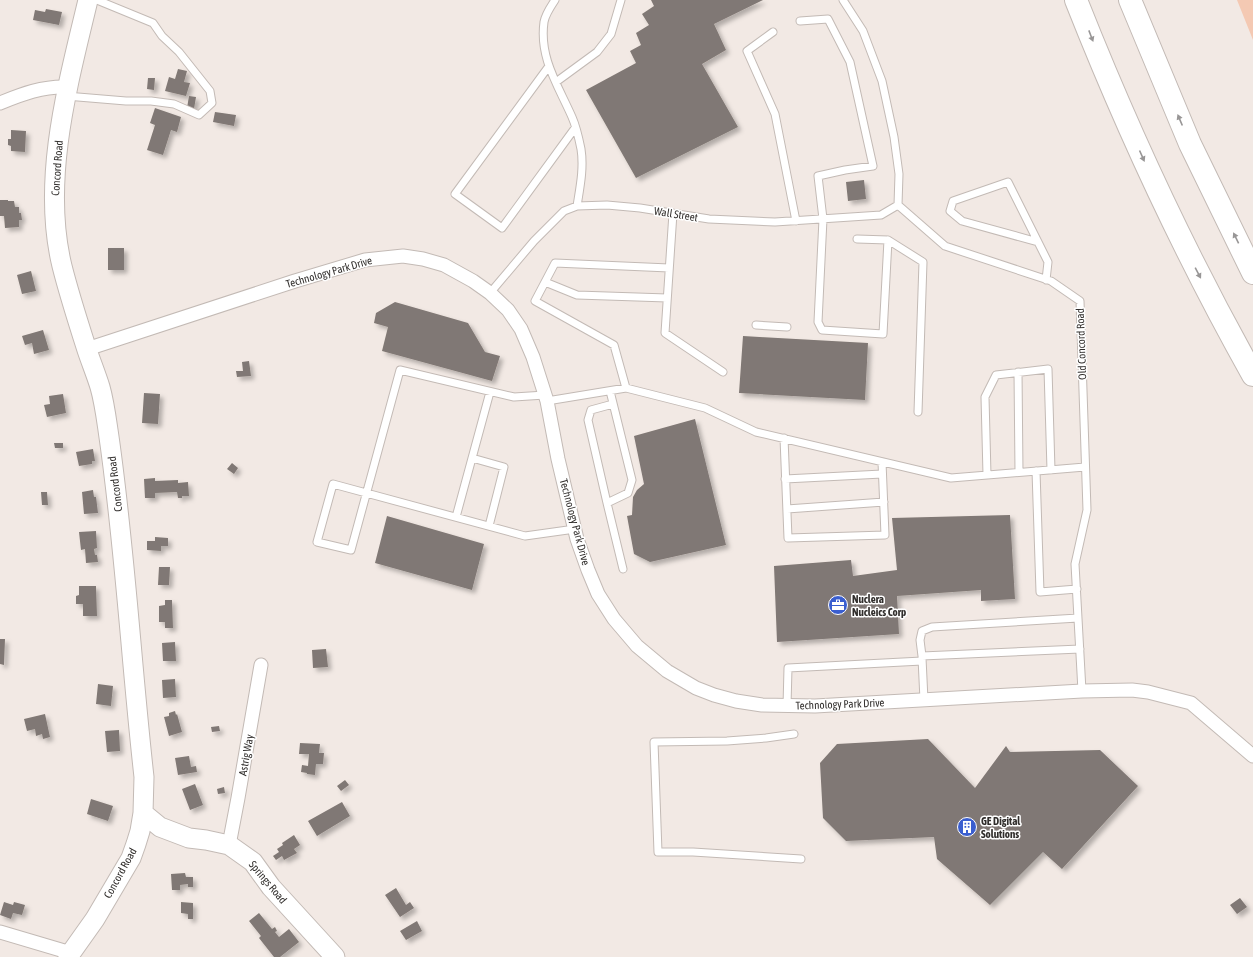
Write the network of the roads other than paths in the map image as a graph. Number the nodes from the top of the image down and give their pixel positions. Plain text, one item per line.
1 (88, 0) edge
2 (97, 0) edge
3 (555, 0) edge
4 (621, 0) edge
5 (843, 0) edge
6 (1076, 0) edge
7 (1130, 0) edge
8 (800, 21) dead end
9 (773, 32) dead end
10 (549, 66) junction
11 (556, 82) junction
12 (67, 92) junction
13 (0, 103) edge
14 (575, 128) junction
15 (898, 205) junction
16 (577, 206) junction
17 (673, 213) junction
18 (823, 219) junction
19 (796, 221) junction
20 (856, 239) dead end
21 (888, 240) junction
22 (1038, 242) junction
23 (669, 268) junction
24 (1253, 273) edge
25 (1046, 280) junction
26 (545, 282) junction
27 (490, 293) junction
28 (667, 298) junction
29 (756, 325) dead end
30 (787, 327) dead end
31 (87, 349) junction
32 (723, 372) dead end
33 (1018, 372) junction
34 (1253, 375) edge
35 (626, 388) junction
36 (610, 391) junction
37 (490, 392) junction
38 (546, 398) junction
39 (613, 404) junction
40 (918, 412) dead end
41 (784, 438) junction
42 (472, 458) junction
43 (882, 462) junction
44 (1085, 467) junction
45 (1051, 470) junction
46 (1036, 471) junction
47 (1019, 472) junction
48 (882, 474) junction
49 (987, 475) junction
50 (785, 479) junction
51 (366, 493) junction
52 (884, 502) junction
53 (607, 503) junction
54 (787, 509) junction
55 (456, 517) junction
56 (489, 526) junction
57 (575, 529) junction
58 (623, 569) dead end
59 (1077, 589) junction
60 (1078, 618) junction
61 (1080, 649) junction
62 (922, 659) junction
63 (262, 664) dead end
64 (1082, 691) junction
65 (924, 700) junction
66 (787, 706) junction
67 (794, 734) dead end
68 (1253, 756) edge
69 (143, 813) junction
70 (228, 845) junction
71 (800, 860) dead end
72 (0, 932) edge
73 (69, 955) edge
74 (335, 957) edge

1 - 12 main road, Concord Road
2 - 12 lane
3 - 10 lane
4 - 11 lane
5 - 15 lane
6 -> 34 highway
24 -> 7 highway
8 - 18 lane
9 - 19 lane
10 - 11 lane
10 - 14 lane
11 - 14 lane
12 - 13 street
12 - 31 main road, Concord Road
14 - 16 lane
15 - 18 lane, Wall Street
15 - 25 lane, Old Concord Road
16 - 17 lane, Wall Street
16 - 27 lane, Wall Street
17 - 19 lane, Wall Street
17 - 23 lane
18 - 19 lane, Wall Street
18 - 21 lane
20 - 21 lane
21 - 40 lane
22 - 22 lane
22 - 25 lane
23 - 26 lane
23 - 28 lane
25 - 44 lane, Old Concord Road
26 - 28 lane
26 - 35 lane
27 - 31 street, Technology Park Drive
27 - 38 street, Technology Park Drive
28 - 32 lane
29 - 30 lane
31 - 69 main road, Concord Road
33 - 45 lane
33 - 47 lane
33 - 49 lane
35 - 36 lane
35 - 41 lane
36 - 38 lane
36 - 39 lane
37 - 38 lane
37 - 42 lane
37 - 51 lane
38 - 57 street, Technology Park Drive
39 - 53 lane
39 - 53 lane
41 - 43 lane
41 - 50 lane
42 - 55 lane
42 - 56 lane
43 - 48 lane
43 - 49 lane
44 - 45 lane
44 - 59 lane, Old Concord Road
45 - 46 lane
46 - 47 lane
46 - 59 lane
47 - 49 lane
48 - 50 lane
48 - 52 lane
50 - 54 lane
51 - 51 lane
51 - 55 lane
52 - 54 lane
52 - 54 lane
53 - 58 lane
55 - 56 lane
56 - 57 lane
57 - 66 street, Technology Park Drive
59 - 60 lane, Old Concord Road
60 - 61 lane, Old Concord Road
60 - 62 lane
61 - 62 lane
61 - 64 lane, Old Concord Road
62 - 65 lane
62 - 66 lane
63 - 70 street, Astrig Way
64 - 65 street, Technology Park Drive
64 - 68 street, Technology Park Drive
65 - 66 street, Technology Park Drive
67 - 71 lane
69 - 70 main road, Springs Road
69 - 73 main road, Concord Road
70 - 74 main road, Springs Road
72 - 73 street

